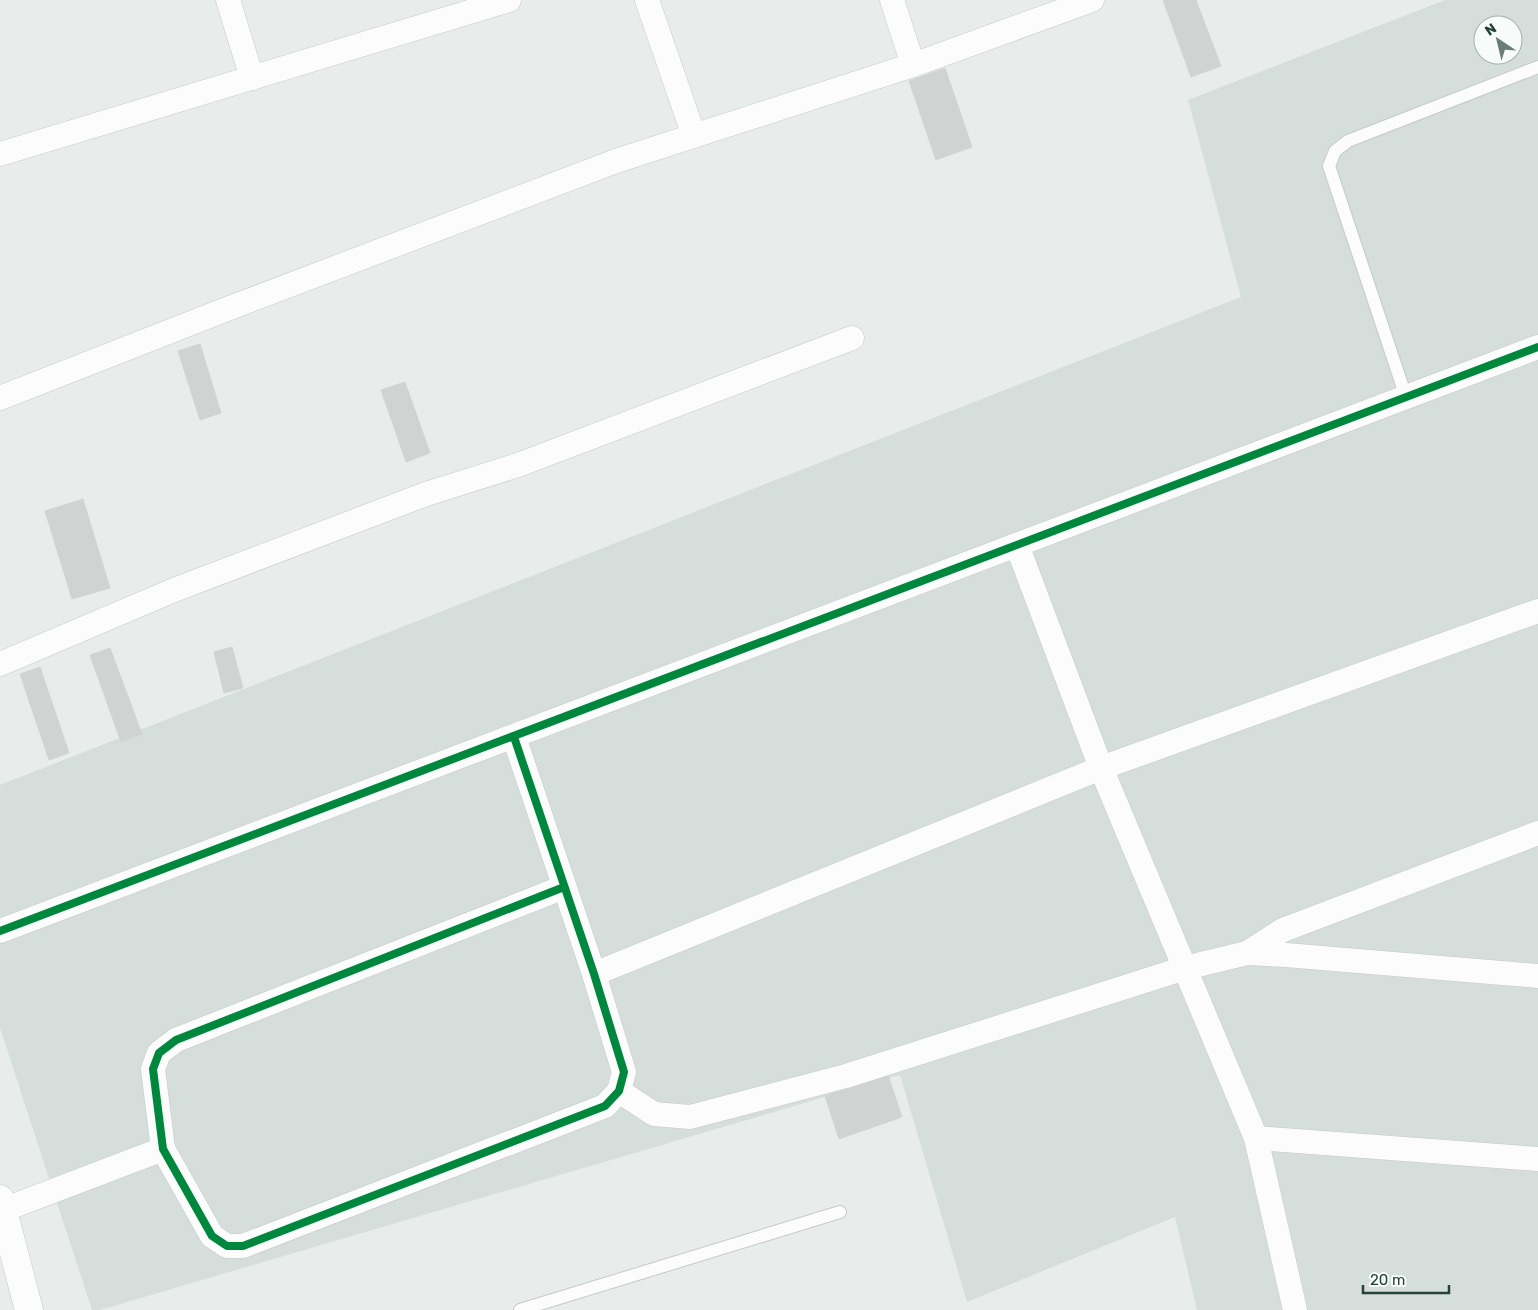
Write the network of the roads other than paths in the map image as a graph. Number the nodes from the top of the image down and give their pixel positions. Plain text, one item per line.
1 (228, 0) edge
2 (509, 0) edge
3 (647, 0) edge
4 (892, 0) edge
5 (1092, 0) edge
6 (913, 65) junction
7 (1538, 67) edge
8 (252, 78) junction
9 (694, 136) junction
10 (0, 154) edge
11 (852, 338) dead end
12 (1538, 347) edge
13 (1406, 397) junction
14 (0, 398) edge
15 (1017, 545) junction
16 (1538, 612) edge
17 (0, 664) edge
18 (514, 736) junction
19 (1101, 768) junction
20 (1538, 833) edge
21 (564, 886) junction
22 (0, 931) edge
23 (1247, 953) junction
24 (1185, 968) junction
25 (594, 974) junction
26 (1538, 976) edge
27 (619, 1091) junction
28 (1256, 1138) junction
29 (163, 1149) junction
30 (1538, 1159) edge
31 (2, 1205) edge
32 (840, 1212) dead end
33 (29, 1310) edge
34 (520, 1310) edge
35 (1295, 1310) edge

1 - 8 street
2 - 8 street
3 - 9 street
4 - 6 street
5 - 6 street
6 - 9 street
7 - 13 lane
8 - 10 street
9 - 14 street
11 - 17 street
12 - 13 street
13 - 15 street
15 - 18 street
15 - 19 street
16 - 19 street
18 - 21 street
18 - 22 street
19 - 24 street
19 - 25 street
20 - 23 street
21 - 25 street
21 - 29 street
23 - 24 street
23 - 26 street
24 - 27 street
24 - 28 street
25 - 27 street
27 - 29 street
28 - 30 street
28 - 35 street
29 - 31 street
31 - 33 street
32 - 34 lane

